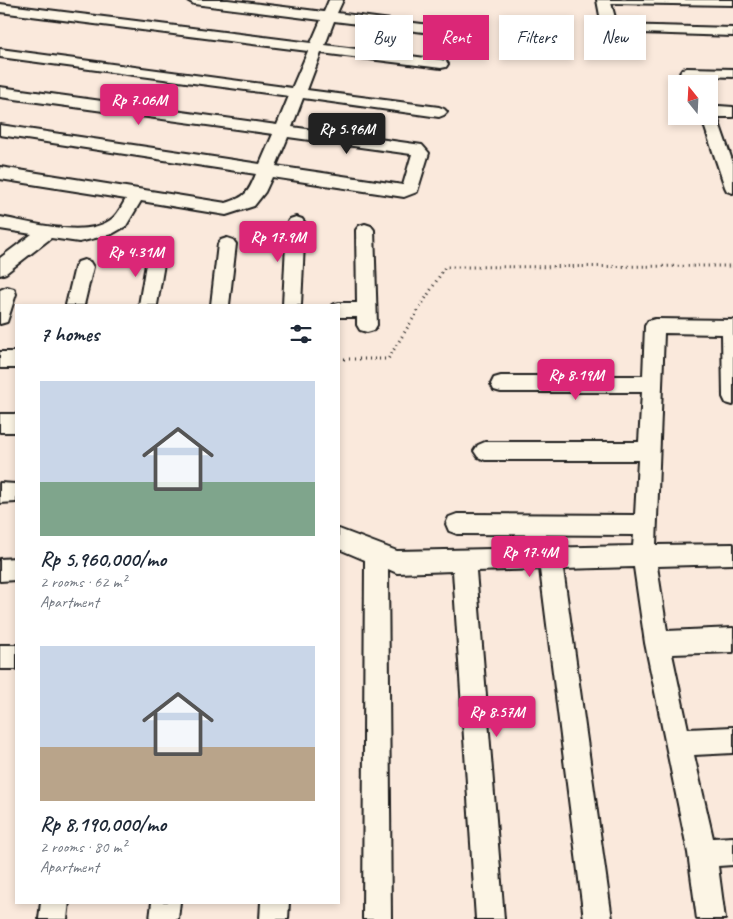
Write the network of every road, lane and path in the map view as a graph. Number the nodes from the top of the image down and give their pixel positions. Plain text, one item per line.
1 (194, 0) edge
2 (336, 0) edge
3 (604, 0) edge
4 (615, 0) edge
5 (733, 1) edge
6 (0, 8) edge
7 (330, 16) junction
8 (423, 28) edge
9 (733, 32) edge
10 (316, 48) junction
11 (0, 53) edge
12 (441, 64) dead end
13 (687, 72) dead end
14 (733, 73) edge
15 (0, 92) edge
16 (298, 93) junction
17 (439, 112) dead end
18 (718, 112) edge
19 (733, 112) edge
20 (712, 125) edge
21 (0, 130) edge
22 (282, 130) junction
23 (266, 169) junction
24 (0, 173) edge
25 (732, 180) edge
26 (136, 195) junction
27 (0, 223) edge
28 (296, 223) dead end
29 (365, 230) dead end
30 (48, 231) junction
31 (227, 244) dead end
32 (156, 258) dead end
33 (733, 266) edge
34 (84, 267) dead end
35 (0, 268) edge
36 (7, 294) dead end
37 (75, 304) edge
38 (148, 304) edge
39 (220, 304) edge
40 (292, 304) edge
41 (340, 310) edge
42 (0, 317) edge
43 (340, 359) edge
44 (0, 360) edge
45 (15, 360) edge
46 (501, 384) dead end
47 (652, 384) junction
48 (733, 397) edge
49 (0, 423) edge
50 (15, 423) edge
51 (485, 451) dead end
52 (649, 451) junction
53 (0, 493) edge
54 (15, 493) edge
55 (457, 524) dead end
56 (646, 525) junction
57 (340, 539) edge
58 (376, 554) junction
59 (733, 554) edge
60 (644, 556) junction
61 (550, 559) junction
62 (464, 561) junction
63 (15, 569) edge
64 (0, 570) edge
65 (733, 640) edge
66 (657, 643) junction
67 (15, 657) edge
68 (0, 658) edge
69 (733, 740) edge
70 (678, 743) junction
71 (733, 851) edge
72 (702, 853) junction
73 (55, 904) edge
74 (166, 904) edge
75 (275, 904) edge
76 (53, 919) edge
77 (164, 919) edge
78 (274, 919) edge
79 (378, 919) edge
80 (490, 919) edge
81 (598, 919) edge
82 (710, 919) edge

1 - 7 street
2 - 7 street
3 - 9 street
4 - 5 street
6 - 10 street
7 - 8 street
7 - 10 street
10 - 12 street
10 - 16 street
11 - 16 street
13 - 14 street
15 - 22 street
16 - 17 street
16 - 22 street
18 - 19 street
20 - 25 street
21 - 23 street
22 - 23 street
22 - 23 street
23 - 26 street
24 - 26 street
26 - 30 street
27 - 30 street
28 - 40 street
29 - 41 street
30 - 35 street
31 - 39 street
32 - 38 street
33 - 43 path
34 - 37 street
36 - 42 street
44 - 45 street
46 - 47 street
47 - 48 street
47 - 52 street
49 - 50 street
51 - 52 street
52 - 56 street
53 - 54 street
55 - 56 street
56 - 60 street
57 - 58 street
58 - 62 street
58 - 79 street
59 - 60 street
60 - 61 street
60 - 66 street
61 - 62 street
61 - 81 street
62 - 80 street
63 - 64 street
65 - 66 street
66 - 70 street
67 - 68 street
69 - 70 street
70 - 72 street
71 - 72 street
72 - 82 street
73 - 76 street
74 - 77 street
75 - 78 street

